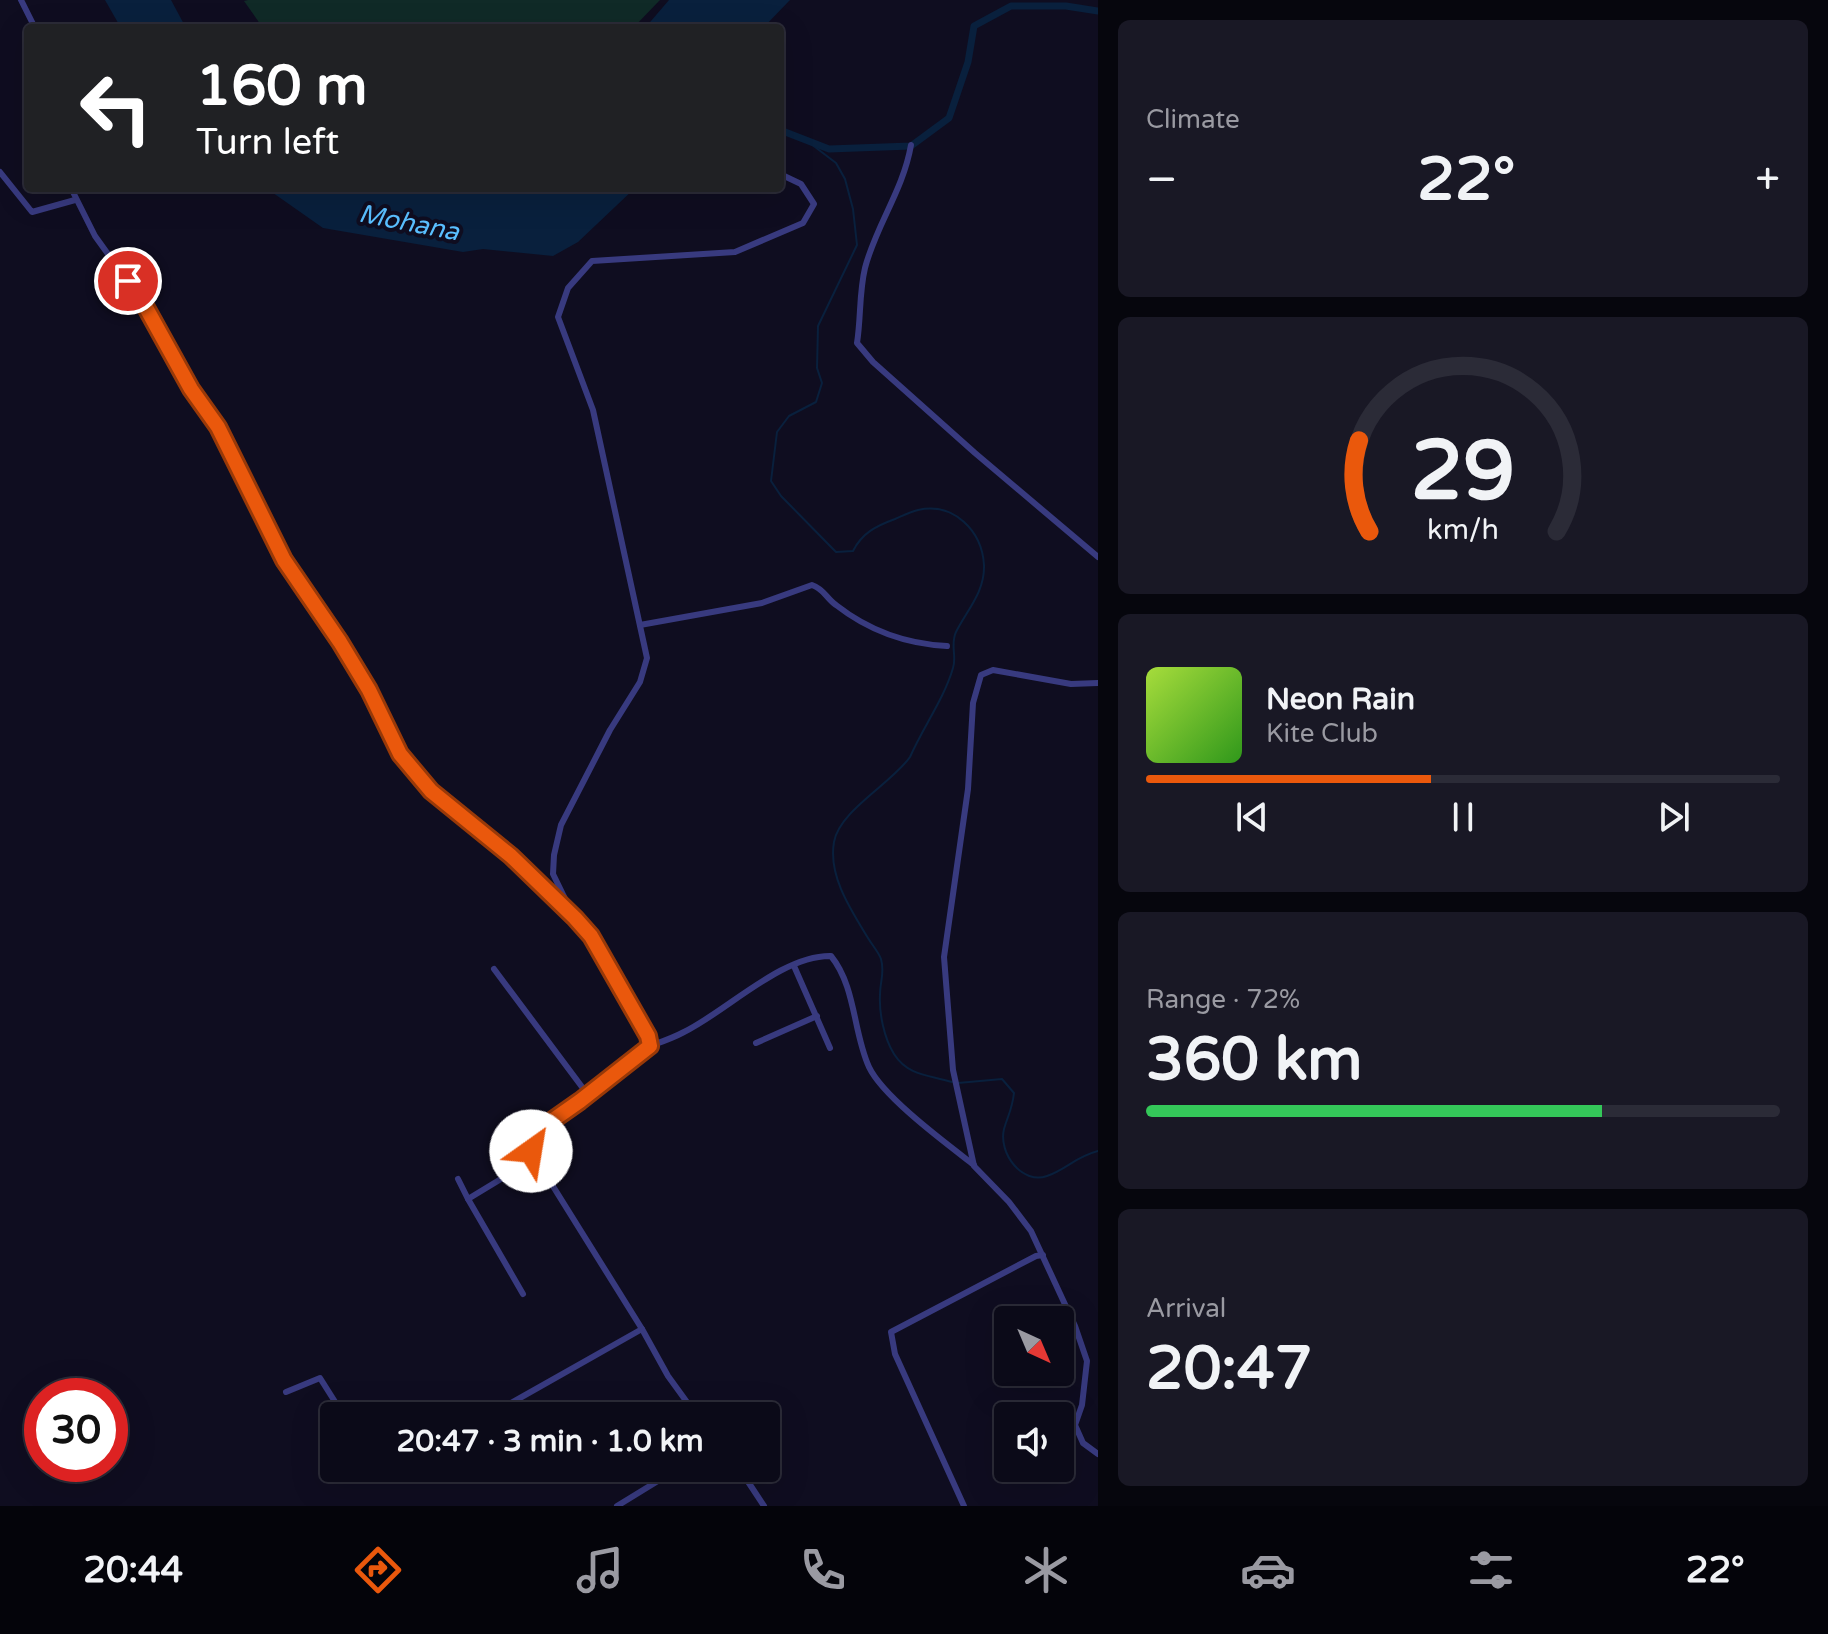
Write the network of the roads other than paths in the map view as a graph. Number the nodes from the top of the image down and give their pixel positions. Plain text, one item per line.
1 (21, 0) edge
2 (33, 24) edge
3 (911, 145) dead end
4 (0, 172) edge
5 (784, 176) edge
6 (72, 192) edge
7 (75, 200) junction
8 (1098, 557) edge
9 (640, 625) junction
10 (947, 646) dead end
11 (1098, 683) edge
12 (575, 918) junction
13 (794, 966) junction
14 (494, 969) dead end
15 (817, 1016) junction
16 (756, 1043) dead end
17 (650, 1046) junction
18 (830, 1048) dead end
19 (588, 1095) junction
20 (534, 1159) junction
21 (974, 1166) junction
22 (458, 1179) dead end
23 (468, 1199) junction
24 (1043, 1255) junction
25 (523, 1294) dead end
26 (642, 1329) junction
27 (286, 1392) dead end
28 (335, 1402) edge
29 (513, 1402) edge
30 (687, 1402) edge
31 (1098, 1454) edge
32 (656, 1482) edge
33 (748, 1482) edge
34 (617, 1506) edge
35 (764, 1506) edge
36 (964, 1506) edge

1 - 2 street
3 - 8 street
4 - 7 street
5 - 9 street
6 - 7 street
7 - 12 street
9 - 10 street
9 - 12 street
11 - 21 street
12 - 17 street
13 - 15 street
13 - 17 street
13 - 21 street
14 - 19 street
15 - 16 street
15 - 18 street
17 - 19 street
19 - 20 street
20 - 23 street
20 - 26 street
21 - 24 street
22 - 23 street
23 - 25 street
24 - 31 street
24 - 36 street
26 - 29 street
26 - 30 street
27 - 28 street
32 - 34 street
33 - 35 street

